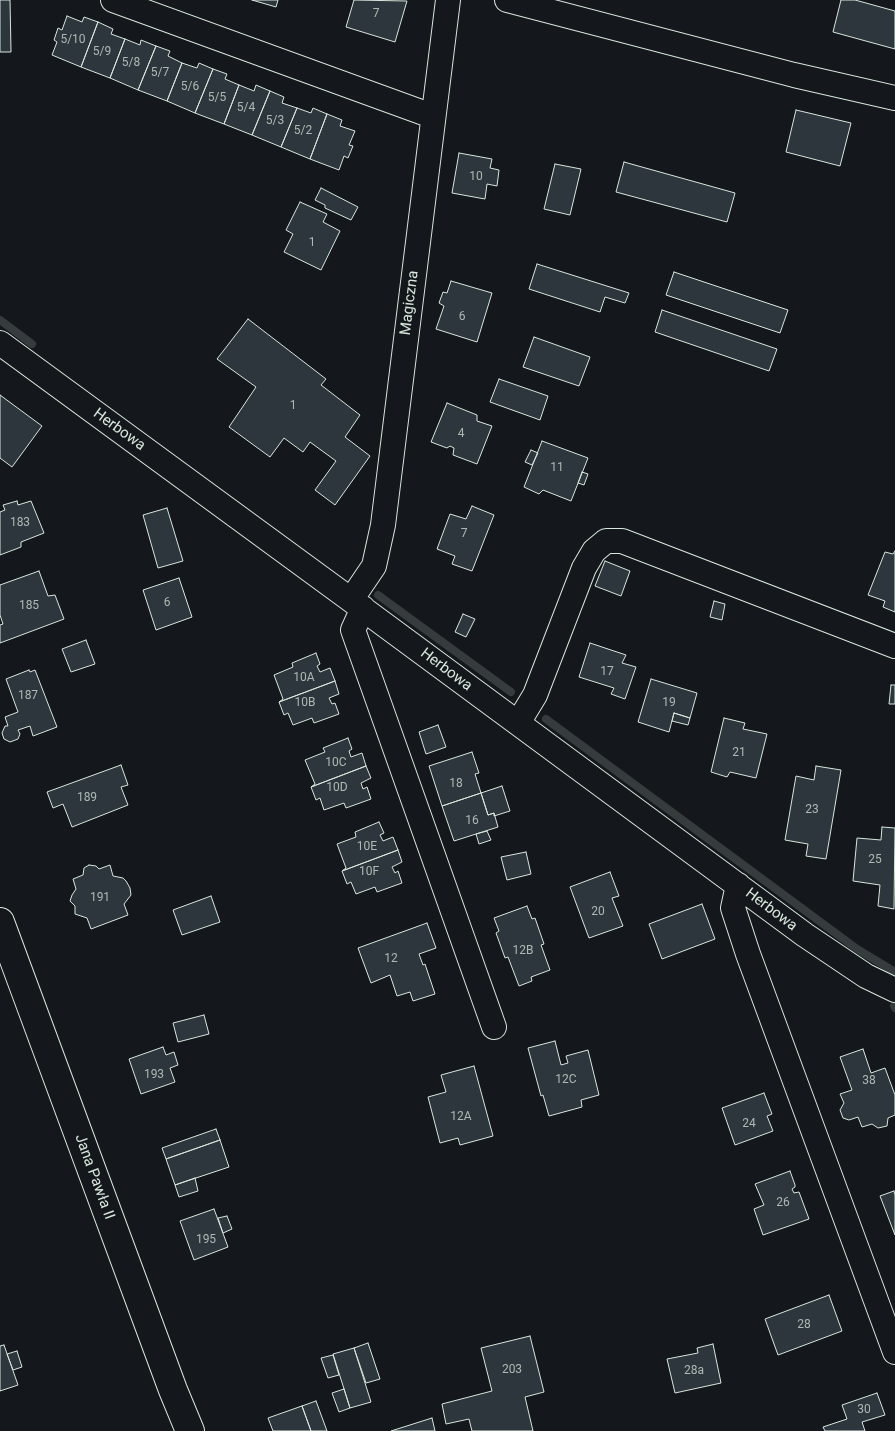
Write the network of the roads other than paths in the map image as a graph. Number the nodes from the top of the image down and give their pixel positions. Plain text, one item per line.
1 (113, 0) edge
2 (448, 0) edge
3 (507, 0) edge
4 (895, 98) edge
5 (432, 116) junction
6 (0, 343) edge
7 (357, 604) junction
8 (895, 646) edge
9 (518, 723) junction
10 (738, 885) junction
11 (0, 922) edge
12 (895, 990) edge
13 (494, 1027) dead end
14 (895, 1352) edge
15 (190, 1431) edge

1 - 5 street
2 - 5 street, Magiczna
3 - 4 street
5 - 7 street, Magiczna
6 - 7 street, Herbowa
7 - 9 street, Herbowa
7 - 13 street, Magiczna
8 - 9 street
9 - 10 street, Herbowa
10 - 12 street, Herbowa
10 - 14 street
11 - 15 street, Jana Pawła II

